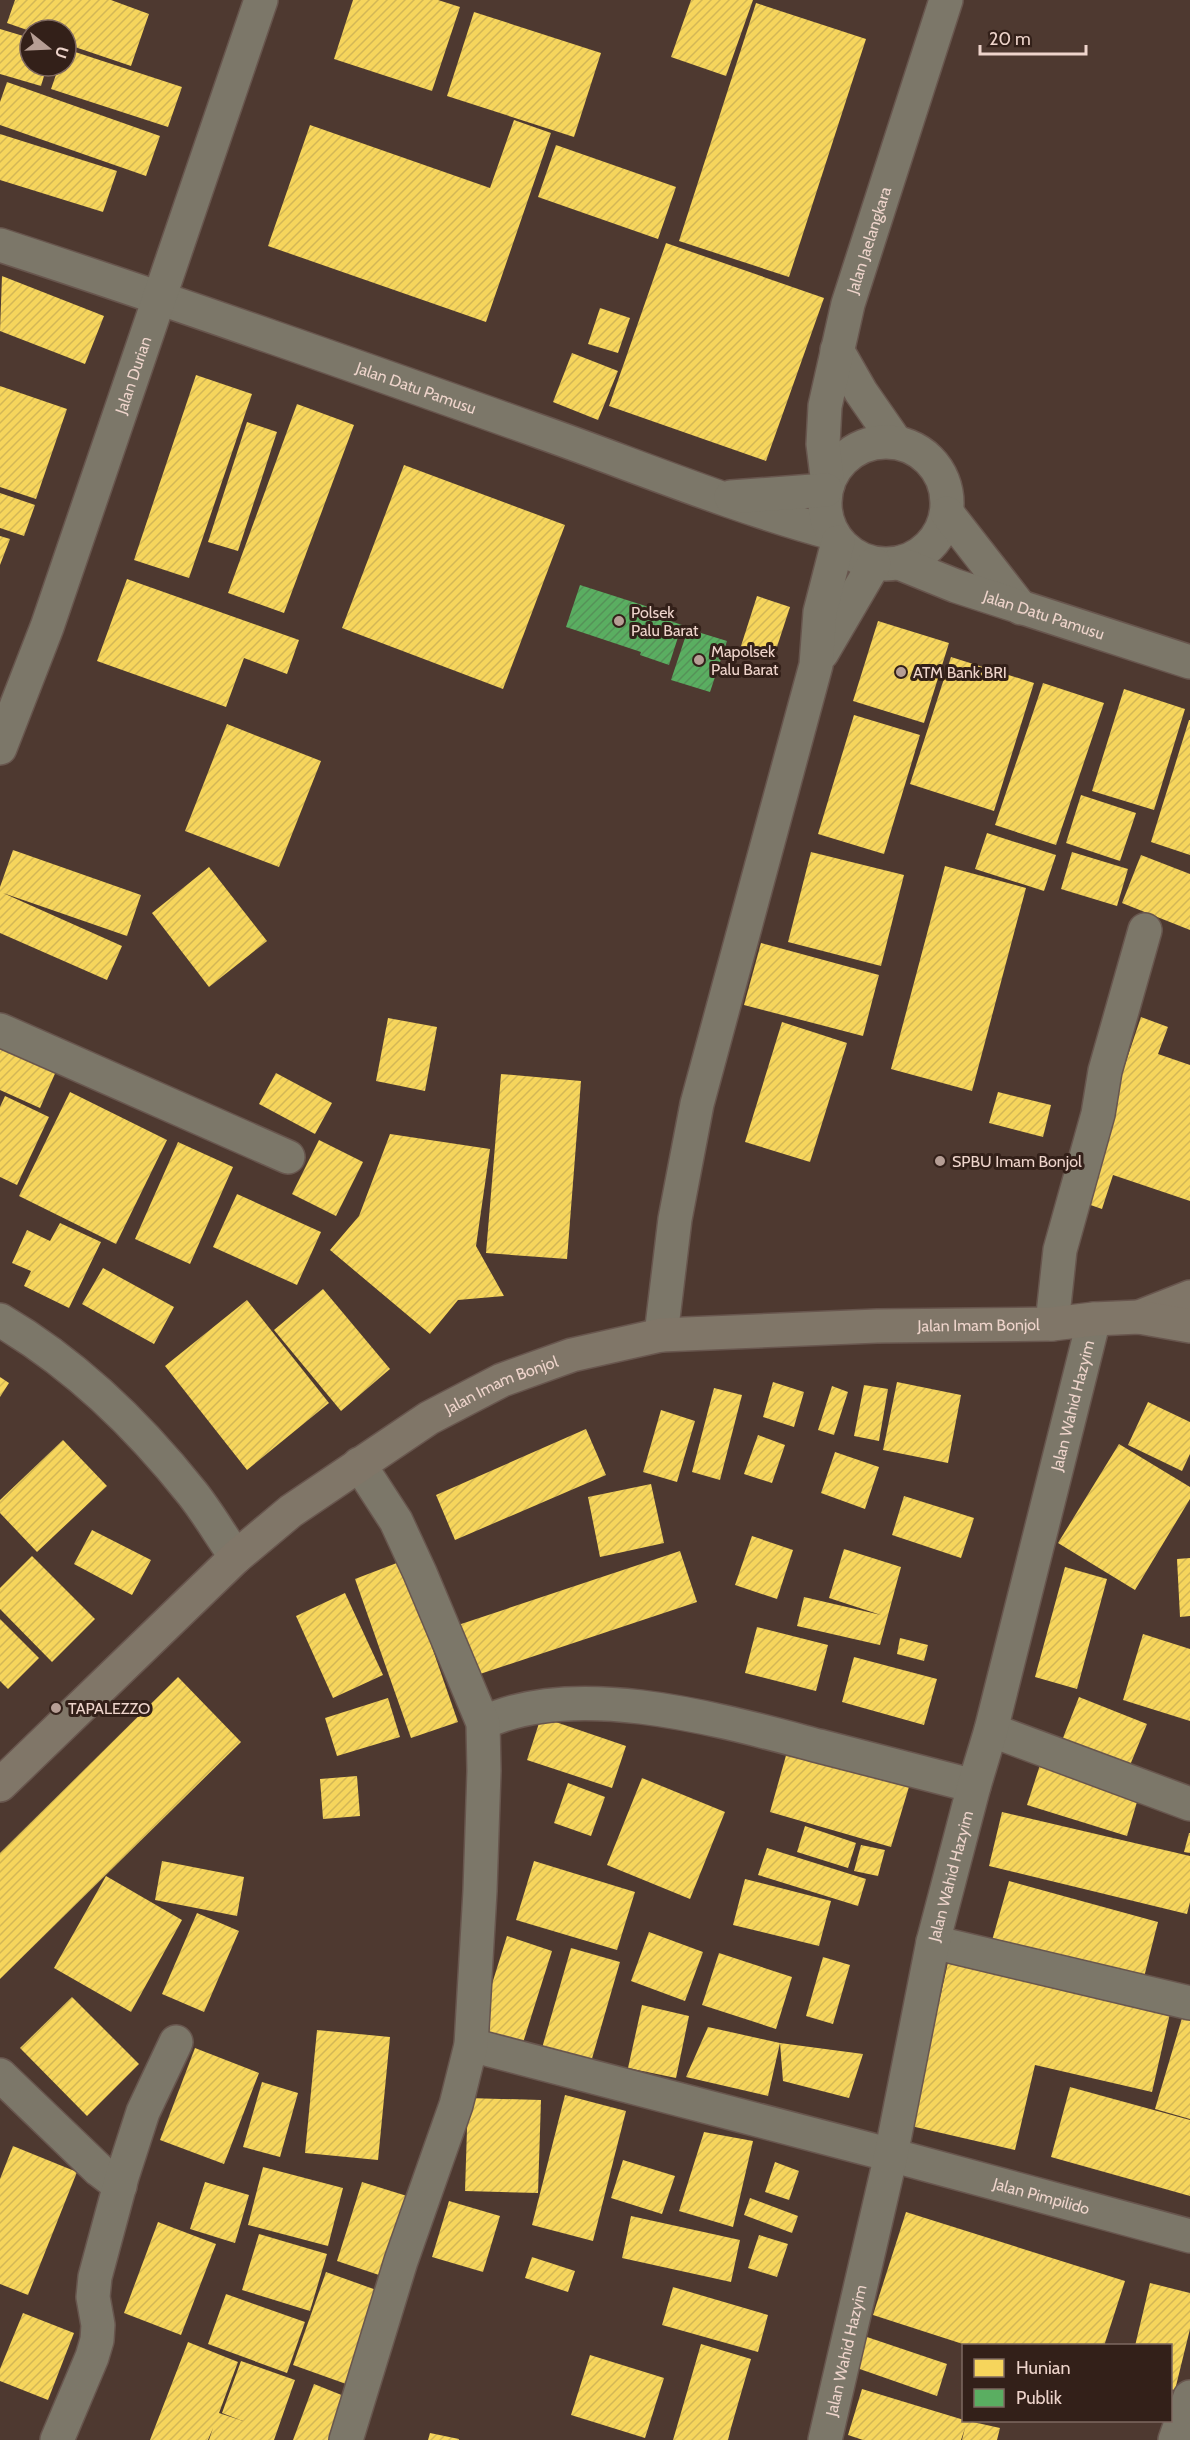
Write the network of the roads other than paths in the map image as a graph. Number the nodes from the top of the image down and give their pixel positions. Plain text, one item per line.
1 (261, 0) edge
2 (946, 0) edge
3 (0, 245) edge
4 (158, 297) junction
5 (837, 350) junction
6 (895, 441) junction
7 (827, 487) junction
8 (723, 498) junction
9 (947, 513) junction
10 (835, 537) junction
11 (887, 563) junction
12 (1021, 608) junction
13 (1190, 662) edge
14 (816, 665) junction
15 (0, 748) edge
16 (1145, 930) dead end
17 (0, 1030) edge
18 (288, 1157) dead end
19 (1190, 1297) edge
20 (1139, 1317) junction
21 (1094, 1318) junction
22 (0, 1320) edge
23 (1052, 1324) junction
24 (1190, 1326) edge
25 (661, 1335) junction
26 (359, 1464) junction
27 (236, 1557) junction
28 (483, 1722) junction
29 (992, 1730) junction
30 (0, 1785) edge
31 (974, 1786) junction
32 (1190, 1803) edge
33 (933, 1942) junction
34 (1190, 2003) edge
35 (176, 2042) dead end
36 (471, 2045) junction
37 (0, 2075) edge
38 (891, 2155) junction
39 (120, 2186) junction
40 (1190, 2236) edge
41 (1190, 2397) edge
42 (57, 2440) edge
43 (346, 2440) edge
44 (825, 2440) edge
45 (1175, 2440) edge

1 - 4 street, Jalan Durian
2 - 5 street, Jalan Jaelangkara
3 - 4 street, Jalan Datu Pamusu
4 - 8 street, Jalan Datu Pamusu
4 - 15 street, Jalan Durian
5 - 6 street
5 - 7 street, Jalan Jaelangkara
6 - 7 street
6 - 9 street
7 - 8 street
7 - 10 street
8 - 10 street, Jalan Datu Pamusu
9 - 11 street
9 - 12 street
10 - 11 street
10 - 14 street
11 - 12 street, Jalan Datu Pamusu
11 - 14 street
12 - 13 street, Jalan Datu Pamusu
14 - 25 street
16 - 23 street
17 - 18 street
19 - 20 highway
20 - 21 highway, Jalan Imam Bonjol
20 - 24 highway
21 - 23 highway, Jalan Imam Bonjol
21 - 29 street, Jalan Wahid Hazyim
22 - 27 street
23 - 25 highway, Jalan Imam Bonjol
25 - 26 highway, Jalan Imam Bonjol
26 - 27 highway, Jalan Imam Bonjol
26 - 28 street
27 - 30 highway, Jalan Imam Bonjol
28 - 31 street
28 - 36 street
29 - 31 street, Jalan Wahid Hazyim
29 - 32 street
31 - 33 street, Jalan Wahid Hazyim
33 - 34 street
33 - 38 street, Jalan Wahid Hazyim
35 - 39 street
36 - 38 street, Jalan Pimpilido
36 - 43 street
37 - 39 street
38 - 40 street, Jalan Pimpilido
38 - 44 street, Jalan Wahid Hazyim
39 - 42 street
41 - 45 street

